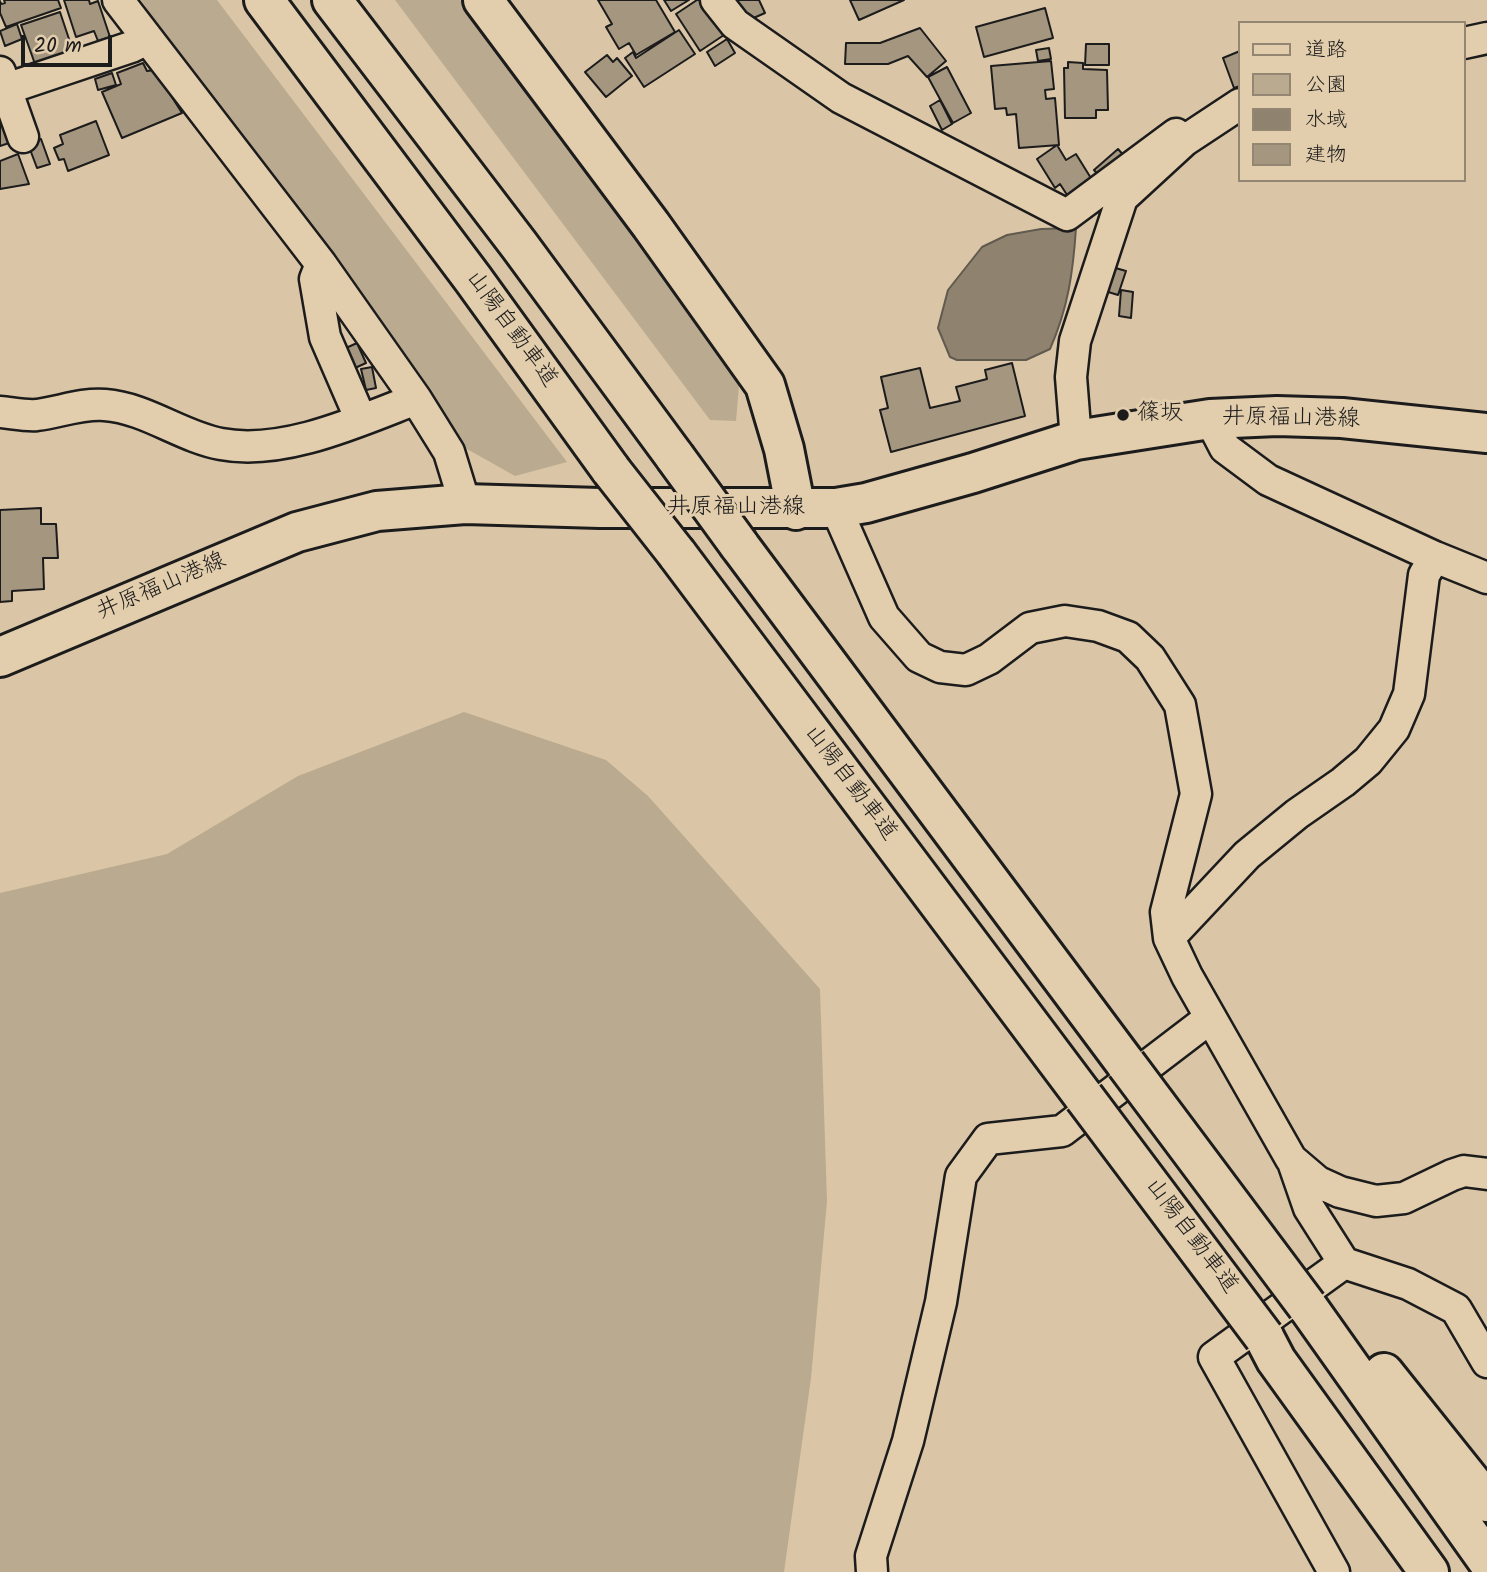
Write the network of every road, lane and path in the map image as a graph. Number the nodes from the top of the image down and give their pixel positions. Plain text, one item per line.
1 (118, 0) edge
2 (264, 0) edge
3 (332, 0) edge
4 (483, 0) edge
5 (716, 0) edge
6 (1487, 37) edge
7 (148, 39) junction
8 (1466, 42) edge
9 (2, 84) edge
10 (1238, 105) edge
11 (23, 137) dead end
12 (1184, 141) junction
13 (321, 264) junction
14 (416, 399) junction
15 (0, 412) edge
16 (1210, 419) junction
17 (361, 420) junction
18 (1487, 433) edge
19 (1076, 440) junction
20 (465, 504) junction
21 (836, 508) junction
22 (796, 510) junction
23 (1435, 557) junction
24 (1487, 578) edge
25 (0, 657) edge
26 (1169, 937) junction
27 (1210, 1018) junction
28 (1291, 1159) junction
29 (1487, 1174) edge
30 (1345, 1263) junction
31 (1314, 1300) junction
32 (1270, 1348) junction
33 (1487, 1362) edge
34 (1487, 1502) edge
35 (1487, 1560) edge
36 (872, 1572) edge
37 (1334, 1572) edge
38 (1396, 1572) edge
39 (1429, 1572) edge

1 - 7 street
2 - 32 main road, 山陽自動車道, bridge
3 - 31 main road, bridge
4 - 22 main road
5 - 12 street
6 - 8 street
7 - 9 street
7 - 13 street
9 - 11 street
10 - 12 street
12 - 19 street
13 - 14 street
13 - 17 street
14 - 17 street
14 - 20 street
15 - 17 street
16 - 18 main road, 井原福山港線
16 - 19 main road, 井原福山港線
16 - 23 street
19 - 21 main road, 井原福山港線
20 - 22 main road, 井原福山港線
20 - 25 main road, 井原福山港線
21 - 22 main road, 井原福山港線
21 - 26 street
23 - 24 street
23 - 26 street
26 - 27 street
27 - 28 street
27 - 36 street
28 - 29 street
28 - 30 street
30 - 33 street
30 - 37 street
31 - 34 main road
31 - 35 main road
32 - 38 main road
32 - 39 main road, 山陽自動車道

